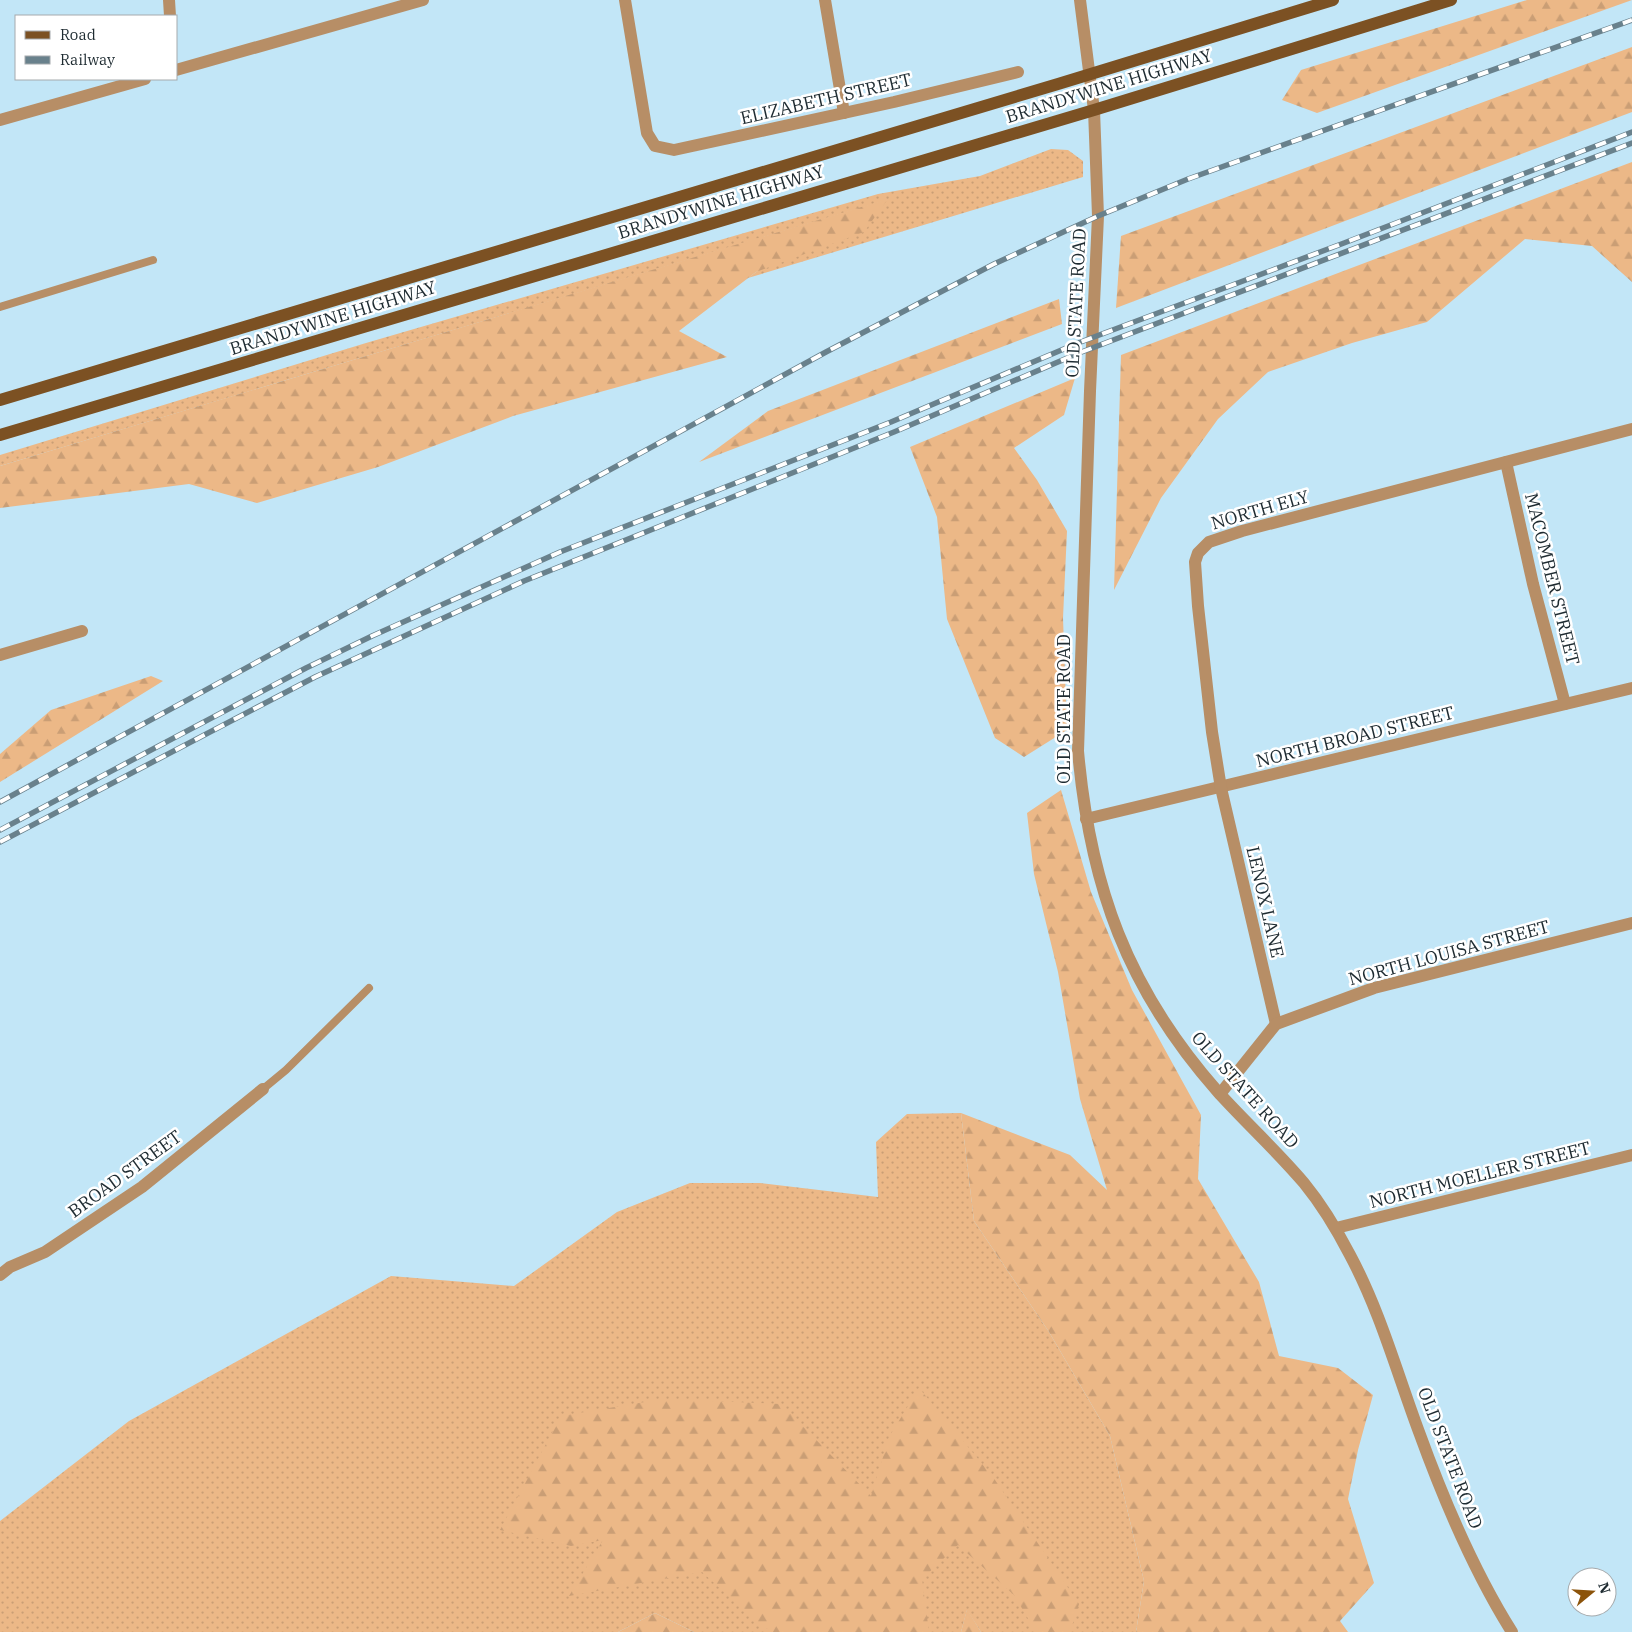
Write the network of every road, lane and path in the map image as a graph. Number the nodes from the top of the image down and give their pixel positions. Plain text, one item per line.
1 (170, 0) edge
2 (423, 0) edge
3 (625, 0) edge
4 (824, 0) edge
5 (1080, 0) edge
6 (1333, 0) edge
7 (1451, 0) edge
8 (170, 15) edge
9 (178, 69) edge
10 (1018, 72) dead end
11 (1090, 74) junction
12 (141, 80) edge
13 (1094, 110) junction
14 (844, 113) junction
15 (0, 120) edge
16 (153, 260) dead end
17 (0, 307) edge
18 (0, 400) edge
19 (1632, 429) edge
20 (0, 435) edge
21 (1506, 462) junction
22 (82, 631) dead end
23 (0, 655) edge
24 (1632, 688) edge
25 (1565, 704) junction
26 (1220, 788) junction
27 (1086, 819) junction
28 (1632, 923) edge
29 (368, 988) dead end
30 (1276, 1024) junction
31 (263, 1089) joint
32 (1220, 1094) junction
33 (1632, 1155) edge
34 (1336, 1228) junction
35 (0, 1275) edge
36 (1512, 1632) edge

1 - 8 street
2 - 9 street
3 - 14 street, ELIZABETH STREET
4 - 14 street
5 - 11 street, OLD STATE ROAD
6 - 11 main road, BRANDYWINE HIGHWAY
7 - 13 main road, BRANDYWINE HIGHWAY
10 - 14 street, ELIZABETH STREET
11 - 13 street, OLD STATE ROAD
11 - 18 main road, BRANDYWINE HIGHWAY
12 - 15 street
13 - 20 main road, BRANDYWINE HIGHWAY
13 - 27 street, OLD STATE ROAD
16 - 17 lane
19 - 21 street, NORTH ELY
21 - 25 street, MACOMBER STREET
21 - 26 street, NORTH ELY
22 - 23 street
24 - 25 street, NORTH BROAD STREET
25 - 26 street, NORTH BROAD STREET
26 - 27 street, NORTH BROAD STREET
26 - 30 street, LENOX LANE
27 - 32 street, OLD STATE ROAD
28 - 30 street, NORTH LOUISA STREET
29 - 31 lane
30 - 32 street
31 - 35 street, BROAD STREET
32 - 34 street, OLD STATE ROAD
33 - 34 street, NORTH MOELLER STREET
34 - 36 street, OLD STATE ROAD

